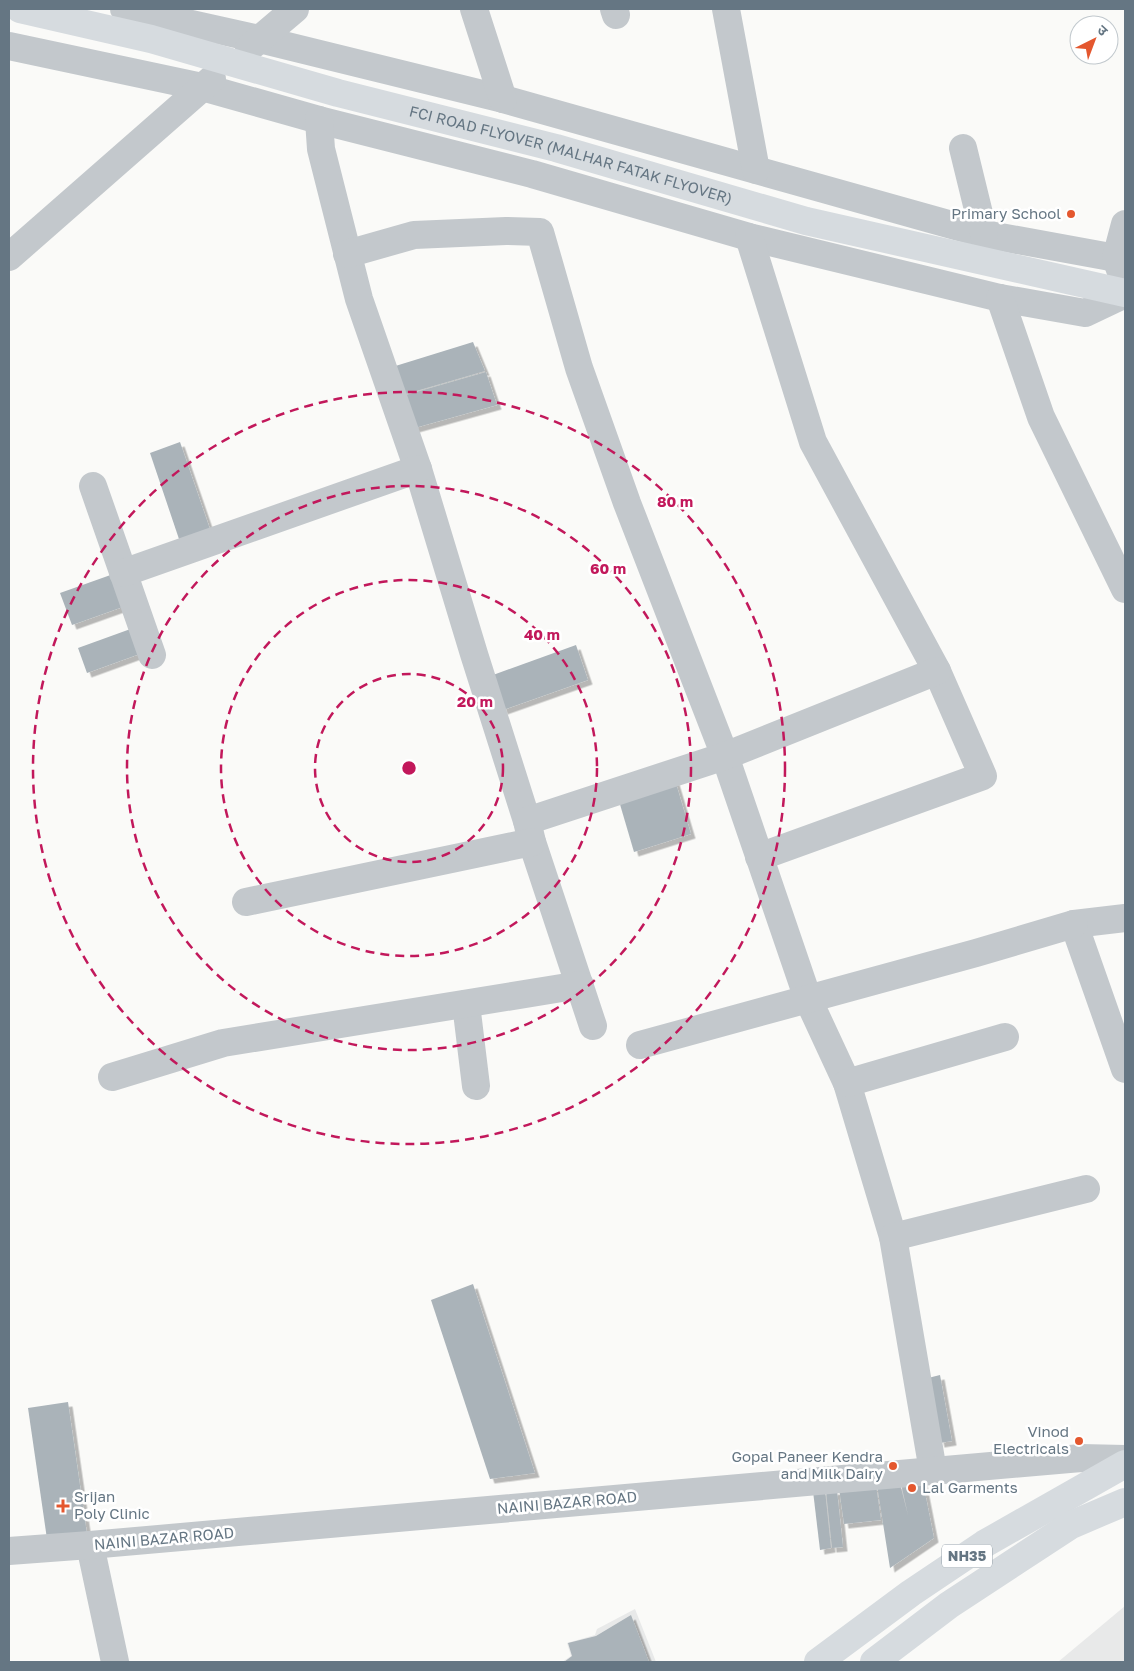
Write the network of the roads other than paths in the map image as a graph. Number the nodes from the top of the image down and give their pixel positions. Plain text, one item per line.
1 (20, 9) edge
2 (124, 9) edge
3 (295, 9) edge
4 (474, 9) edge
5 (726, 9) edge
6 (259, 39) junction
7 (9, 46) edge
8 (202, 87) junction
9 (503, 100) junction
10 (319, 120) junction
11 (963, 148) dead end
12 (756, 170) junction
13 (1125, 224) edge
14 (984, 234) junction
15 (749, 237) junction
16 (348, 254) junction
17 (9, 257) edge
18 (1116, 258) junction
19 (1125, 286) edge
20 (1125, 294) edge
21 (1000, 298) junction
22 (418, 469) junction
23 (93, 486) dead end
24 (123, 573) junction
25 (1125, 589) edge
26 (152, 655) dead end
27 (937, 671) junction
28 (724, 756) junction
29 (530, 832) junction
30 (759, 857) junction
31 (246, 902) dead end
32 (1125, 918) edge
33 (1074, 924) junction
34 (580, 985) junction
35 (808, 998) junction
36 (466, 1004) junction
37 (593, 1026) dead end
38 (1005, 1037) dead end
39 (640, 1045) dead end
40 (1125, 1069) edge
41 (112, 1078) dead end
42 (847, 1083) junction
43 (476, 1086) dead end
44 (1086, 1189) dead end
45 (893, 1237) junction
46 (1125, 1460) edge
47 (1125, 1464) edge
48 (934, 1471) junction
49 (1125, 1502) edge
50 (90, 1545) junction
51 (9, 1550) edge
52 (115, 1662) edge
53 (818, 1662) edge
54 (874, 1662) edge

1 - 20 main road, FCI ROAD FLYOVER (MALHAR FATAK FLYOVER)
2 - 6 street
3 - 6 street
4 - 9 street
5 - 12 street
6 - 8 street
6 - 9 street
7 - 8 street
8 - 10 street
8 - 17 street
9 - 12 street
10 - 15 street
10 - 16 street
11 - 14 street
12 - 14 street
13 - 18 street
14 - 18 street
15 - 21 street
15 - 27 street
16 - 22 street
16 - 28 street
18 - 19 street
20 - 21 street
21 - 25 street
22 - 24 street
22 - 29 street
23 - 24 street
24 - 26 street
27 - 28 street
27 - 30 street
28 - 29 street
28 - 30 street
29 - 31 street
29 - 34 street
30 - 35 street
32 - 33 street
33 - 35 street
33 - 40 street
34 - 36 street
34 - 37 street
35 - 39 street
35 - 42 street
36 - 41 street
36 - 43 street
38 - 42 street
42 - 45 street
44 - 45 street
45 - 48 street
46 - 48 street, NAINI BAZAR ROAD
47 - 53 main road, NH35
48 - 50 street, NAINI BAZAR ROAD
49 - 54 main road, NH35
50 - 51 street, NAINI BAZAR ROAD
50 - 52 street

